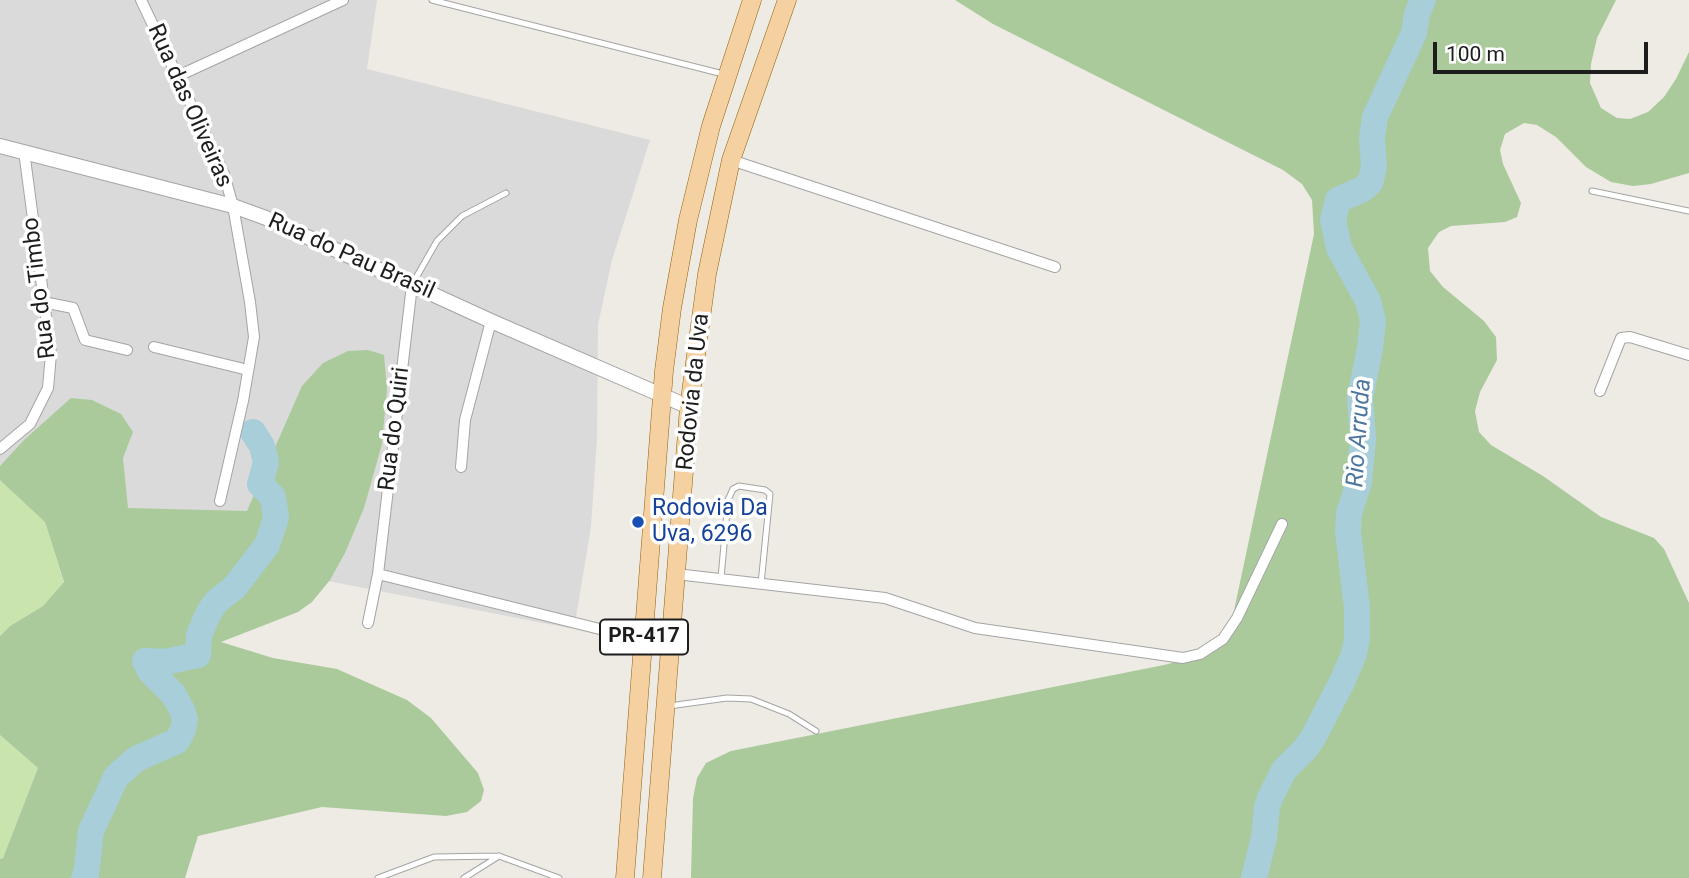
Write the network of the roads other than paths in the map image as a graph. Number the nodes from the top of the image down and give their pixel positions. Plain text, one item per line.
1 (141, 0) edge
2 (343, 0) edge
3 (432, 0) edge
4 (752, 0) edge
5 (787, 0) edge
6 (726, 75) junction
7 (177, 76) junction
8 (0, 146) edge
9 (24, 152) junction
10 (732, 160) junction
11 (1592, 191) dead end
12 (506, 193) dead end
13 (233, 206) junction
14 (1689, 211) edge
15 (1055, 267) dead end
16 (412, 285) junction
17 (43, 302) junction
18 (491, 321) junction
19 (154, 347) dead end
20 (127, 350) dead end
21 (1689, 355) edge
22 (248, 370) junction
23 (1600, 391) dead end
24 (663, 396) junction
25 (689, 407) junction
26 (1, 449) edge
27 (461, 467) dead end
28 (220, 501) dead end
29 (1282, 524) dead end
30 (378, 574) junction
31 (676, 574) junction
32 (721, 579) junction
33 (761, 584) junction
34 (368, 623) dead end
35 (644, 640) junction
36 (666, 707) junction
37 (816, 731) dead end
38 (499, 856) junction
39 (379, 878) edge
40 (464, 878) edge
41 (559, 878) edge
42 (625, 878) edge
43 (652, 878) edge

1 - 7 street, Rua das Oliveiras
2 - 7 street
3 - 6 lane
4 - 6 main road, Rodovia da Uva / PR-417
5 - 10 main road, Rodovia da Uva / PR-417
6 - 24 main road, Rodovia da Uva / PR-417
7 - 13 street, Rua das Oliveiras
8 - 9 street, Rua do Pau Brasil
9 - 13 street, Rua do Pau Brasil
9 - 17 street, Rua do Timbo
10 - 15 street
10 - 25 main road, Rodovia da Uva / PR-417
11 - 14 lane
12 - 16 lane
13 - 16 street, Rua do Pau Brasil
13 - 22 street, Rua das Oliveiras
16 - 18 street, Rua do Pau Brasil
16 - 30 street, Rua do Quiri
17 - 20 street
17 - 26 street, Rua do Timbo
18 - 24 street, Rua do Pau Brasil
18 - 27 street
19 - 22 street
21 - 23 street
22 - 28 street, Rua das Oliveiras
24 - 25 street, Rua do Pau Brasil
24 - 35 main road, Rodovia da Uva / PR-417
25 - 31 main road, Rodovia da Uva / PR-417
29 - 33 street
30 - 34 street, Rua do Quiri
30 - 35 street
31 - 32 street
31 - 36 main road, Rodovia da Uva / PR-417
32 - 33 street
32 - 33 lane
35 - 42 main road, Rodovia da Uva / PR-417
36 - 37 lane
36 - 43 main road, Rodovia da Uva / PR-417
38 - 39 lane
38 - 40 lane
38 - 41 lane

